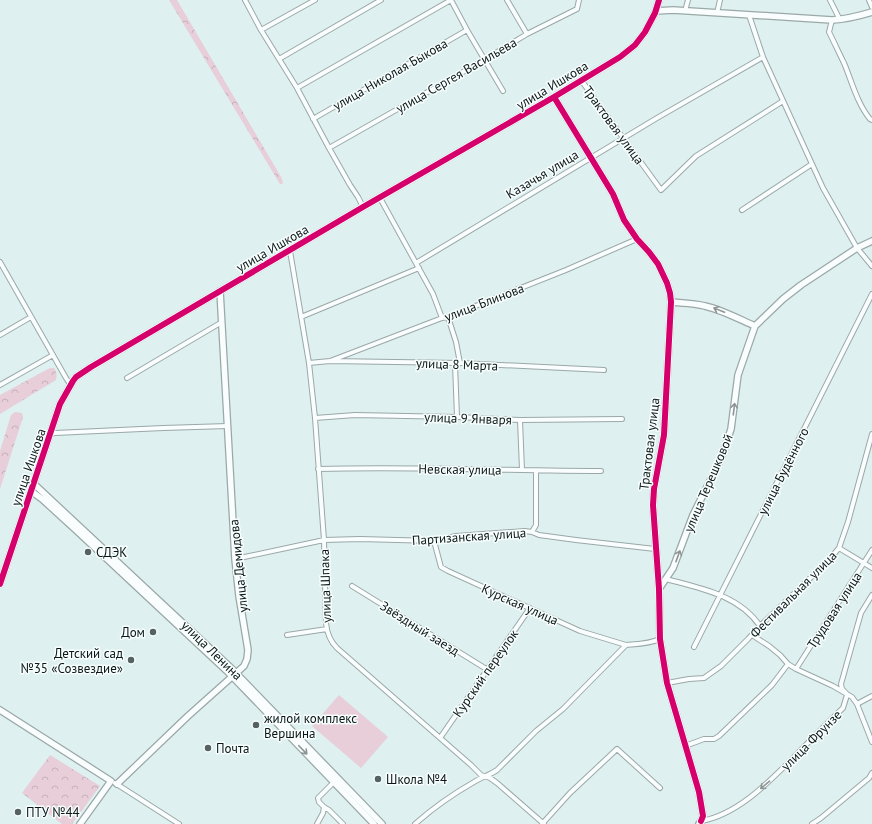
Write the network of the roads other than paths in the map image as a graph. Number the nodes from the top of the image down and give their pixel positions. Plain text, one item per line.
1 (246, 0) edge
2 (315, 0) edge
3 (381, 0) edge
4 (451, 0) edge
5 (507, 0) edge
6 (579, 0) edge
7 (659, 0) edge
8 (688, 0) edge
9 (720, 0) edge
10 (830, 0) edge
11 (869, 0) edge
12 (872, 7) edge
13 (656, 10) junction
14 (685, 11) junction
15 (872, 12) edge
16 (717, 13) junction
17 (749, 15) junction
18 (832, 20) junction
19 (840, 20) junction
20 (261, 30) junction
21 (466, 30) junction
22 (527, 34) junction
23 (763, 57) junction
24 (279, 59) junction
25 (484, 60) junction
26 (581, 80) junction
27 (297, 88) junction
28 (502, 91) dead end
29 (554, 97) junction
30 (783, 101) junction
31 (313, 118) junction
32 (871, 120) edge
33 (624, 138) junction
34 (329, 148) junction
35 (591, 158) junction
36 (812, 164) junction
37 (380, 198) junction
38 (363, 207) junction
39 (742, 210) dead end
40 (637, 239) junction
41 (872, 241) edge
42 (858, 248) junction
43 (290, 251) junction
44 (0, 262) edge
45 (416, 263) junction
46 (872, 266) edge
47 (419, 268) junction
48 (220, 292) junction
49 (872, 294) edge
50 (671, 302) junction
51 (31, 317) junction
52 (301, 317) junction
53 (448, 317) junction
54 (442, 318) junction
55 (222, 322) junction
56 (755, 326) junction
57 (0, 335) edge
58 (52, 354) junction
59 (330, 361) junction
60 (309, 363) junction
61 (457, 363) junction
62 (604, 370) dead end
63 (128, 378) dead end
64 (70, 384) junction
65 (0, 385) edge
66 (457, 417) junction
67 (315, 418) junction
68 (622, 418) dead end
69 (520, 420) junction
70 (228, 426) junction
71 (50, 434) junction
72 (872, 434) edge
73 (318, 469) junction
74 (522, 470) junction
75 (536, 471) junction
76 (601, 471) dead end
77 (34, 484) junction
78 (31, 491) junction
79 (532, 532) junction
80 (324, 540) junction
81 (434, 541) junction
82 (839, 548) junction
83 (655, 549) junction
84 (872, 550) edge
85 (235, 559) junction
86 (864, 563) junction
87 (872, 568) edge
88 (666, 578) junction
89 (0, 584) edge
90 (352, 586) dead end
91 (659, 589) junction
92 (721, 595) junction
93 (872, 595) edge
94 (530, 608) junction
95 (760, 626) junction
96 (327, 629) junction
97 (287, 635) dead end
98 (752, 635) junction
99 (660, 638) junction
100 (626, 645) junction
101 (694, 647) dead end
102 (788, 664) junction
103 (796, 669) junction
104 (488, 670) junction
105 (234, 675) junction
106 (667, 683) junction
107 (847, 695) junction
108 (872, 696) edge
109 (857, 704) junction
110 (0, 710) edge
111 (440, 738) junction
112 (872, 742) edge
113 (685, 746) junction
114 (872, 773) edge
115 (486, 776) junction
116 (870, 779) edge
117 (111, 781) junction
118 (334, 782) junction
119 (117, 784) junction
120 (660, 788) dead end
121 (324, 807) junction
122 (700, 822) edge
123 (80, 824) edge
124 (179, 824) edge
125 (317, 824) edge
126 (343, 824) edge
127 (374, 824) edge
128 (382, 824) edge
129 (415, 824) edge
130 (543, 824) edge
131 (812, 824) edge

1 - 20 street
2 - 20 street
3 - 24 street
4 - 21 street
4 - 27 street
5 - 22 street
6 - 22 street, улица Сергея Васильева
7 - 13 street, улица Ишкова
8 - 14 street
9 - 16 street
10 - 19 street
11 - 12 street
13 - 14 street
13 - 26 street, улица Ишкова
14 - 16 street
15 - 19 street
16 - 17 street
17 - 18 street
17 - 23 street
18 - 19 street
18 - 32 street
20 - 24 street
21 - 25 street
21 - 31 street, улица Николая Быкова
22 - 25 street, улица Сергея Васильева
23 - 30 street
23 - 33 street, Казачья улица
24 - 27 street
25 - 28 street
25 - 34 street, улица Сергея Васильева
26 - 29 street, улица Ишкова
26 - 33 street, Трактовая улица
27 - 31 street
29 - 35 street, Трактовая улица
29 - 37 street, улица Ишкова
30 - 33 street, Трактовая улица
30 - 36 street
31 - 34 street
33 - 35 street, Казачья улица
34 - 38 street
35 - 40 street, Трактовая улица
35 - 45 street, Казачья улица
36 - 39 street
36 - 42 street
37 - 38 street, улица Ишкова
37 - 45 street
38 - 43 street, улица Ишкова
40 - 50 street, Трактовая улица
40 - 53 street, улица Блинова
41 - 42 street, улица Терешковой
42 - 46 street
42 - 56 street, улица Терешковой
43 - 48 street, улица Ишкова
43 - 52 street, улица Шпака
44 - 51 street
45 - 47 street
47 - 52 street
47 - 54 street
48 - 55 street, улица Демидова
48 - 64 street, улица Ишкова
49 - 92 street, улица Будённого
56 -> 50 street
50 - 83 street, Трактовая улица
51 - 57 street
51 - 58 street
52 - 60 street, улица Шпака
53 - 54 street, улица Блинова
53 - 61 street
54 - 59 street, улица Блинова
55 - 63 street
55 - 70 street, улица Демидова
88 -> 56 street, улица Терешковой
58 - 64 street
58 - 65 street
59 - 60 street, улица 8 Марта
59 - 61 street, улица 8 Марта
60 - 67 street, улица Шпака
61 - 62 street, улица 8 Марта
61 - 66 street
64 - 71 street, улица Ишкова
66 - 67 street, улица 9 Января
66 - 69 street, улица 9 Января
67 - 73 street, улица Шпака
68 - 69 street, улица 9 Января
69 - 74 street
70 - 71 street
70 - 85 street, улица Демидова
71 - 77 street, улица Ишкова
72 - 82 street, Фестивальная улица
73 - 74 street, Невская улица
73 - 80 street, улица Шпака
74 - 75 street, Невская улица
75 - 76 street, Невская улица
75 - 79 street
77 - 78 street, улица Ишкова
77 - 105 street, улица Ленина
78 - 89 street, улица Ишкова
78 - 105 street, улица Ленина
79 - 81 street, Партизанская улица
79 - 83 street, Партизанская улица
80 - 81 street, Партизанская улица
80 - 85 street, Партизанская улица
80 - 96 street, улица Шпака
81 - 94 street, Курская улица
82 - 86 street
82 - 95 street, Фестивальная улица
83 - 91 street, Трактовая улица
84 - 86 street, Трудовая улица
85 - 105 street, улица Демидова
86 - 87 street
86 - 103 street, Трудовая улица
88 - 91 street, улица Терешковой
88 - 92 street
90 - 104 street, Звёздный заезд
91 - 99 street, Трактовая улица
92 - 95 street
92 - 101 street, улица Будённого
93 - 107 street, улица Фрунзе
94 - 100 street, Курская улица
94 - 104 street, Курский переулок
95 - 98 street, Фестивальная улица
96 - 97 street
96 - 111 street, улица Шпака
98 - 102 street
98 - 106 street, Фестивальная улица
99 - 100 street
99 - 106 street, Трактовая улица
100 - 115 street
102 - 103 street
102 - 113 street
103 - 107 street
104 - 111 street, Курский переулок
105 -> 118 street, улица Ленина
105 - 119 street, улица Демидова
105 - 128 street, улица Ленина
106 - 113 street, Трактовая улица
107 - 109 street
107 -> 122 street, улица Фрунзе
108 - 109 street
109 - 112 street
110 - 117 street
111 - 115 street, улица Шпака
113 - 122 street, Трактовая улица
114 - 116 street
115 - 129 street
115 - 130 street, улица Шпака
116 - 131 street
117 - 119 street
117 - 123 street
118 - 121 street
118 - 127 street, улица Ленина
119 - 124 street
120 - 130 street
121 - 125 street
121 - 126 street

